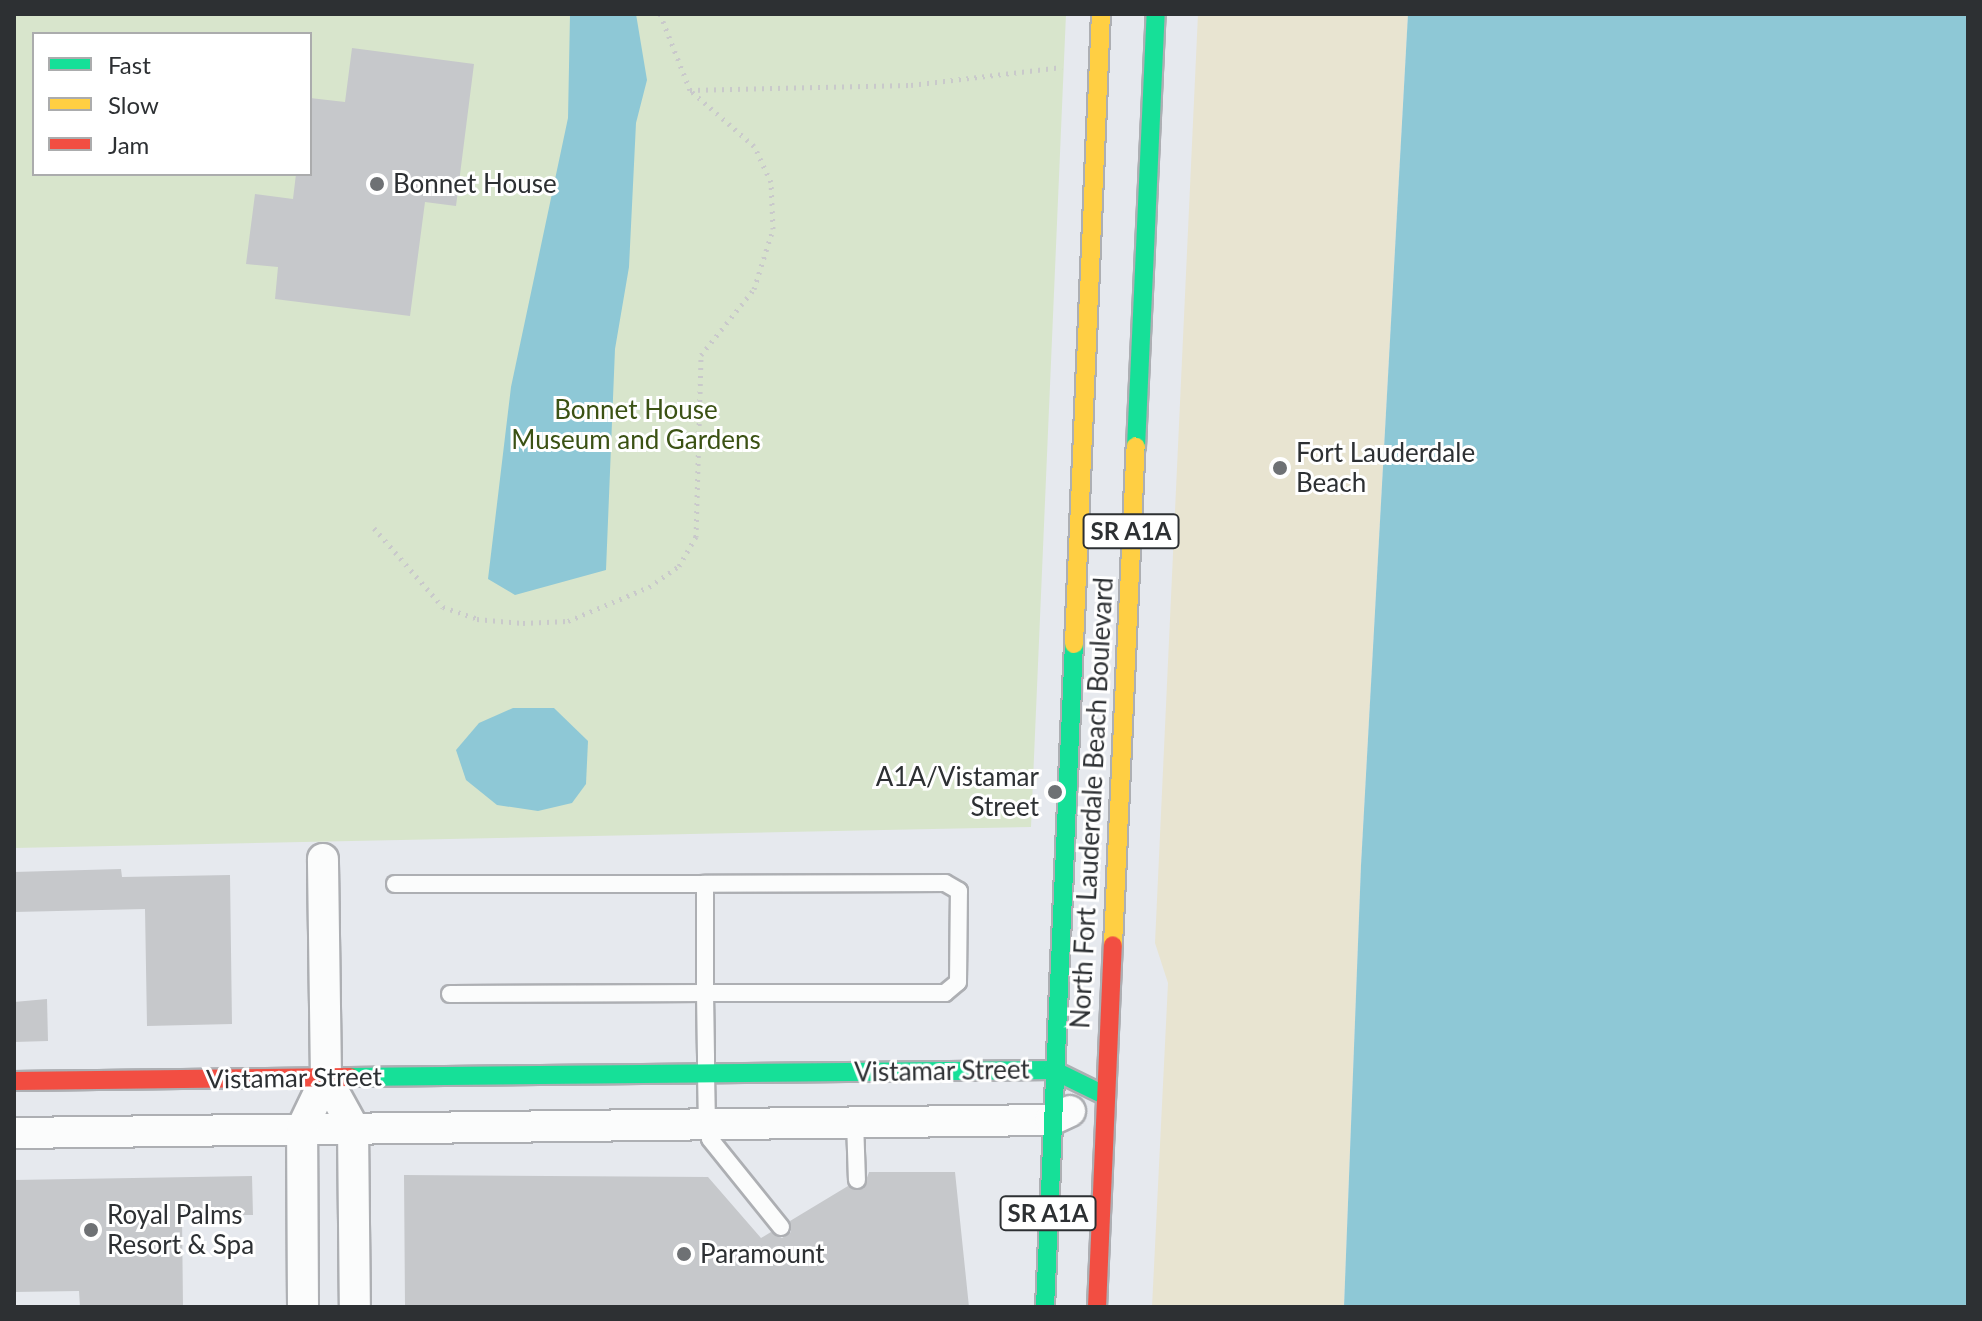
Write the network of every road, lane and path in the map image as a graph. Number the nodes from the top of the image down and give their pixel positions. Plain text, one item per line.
1 (660, 14) edge
2 (1101, 14) edge
3 (1156, 14) edge
4 (1063, 67) dead end
5 (690, 90) junction
6 (374, 528) dead end
7 (323, 859) dead end
8 (395, 884) dead end
9 (705, 884) junction
10 (705, 993) junction
11 (450, 994) dead end
12 (1053, 1070) junction
13 (854, 1072) junction
14 (706, 1073) junction
15 (326, 1078) junction
16 (14, 1081) edge
17 (54, 1081) junction
18 (1104, 1095) junction
19 (1051, 1120) junction
20 (855, 1121) junction
21 (707, 1123) junction
22 (353, 1127) junction
23 (302, 1128) junction
24 (14, 1133) edge
25 (56, 1133) junction
26 (857, 1180) dead end
27 (781, 1227) dead end
28 (303, 1307) edge
29 (355, 1307) edge
30 (1045, 1307) edge
31 (1097, 1307) edge

1 - 5 path
2 - 12 main road, North Fort Lauderdale Beach Boulevard / SR A1A
3 - 18 main road, North Fort Lauderdale Beach Boulevard / SR A1A
4 - 5 path
5 - 6 path
7 - 15 street
8 - 9 lane
9 - 10 lane
9 - 10 lane
10 - 11 lane
10 - 14 lane
12 - 13 main road, Vistamar Street
12 - 18 main road, Vistamar Street
12 - 19 main road, North Fort Lauderdale Beach Boulevard / SR A1A
13 - 14 main road, Vistamar Street
13 - 20 street
14 - 15 main road, Vistamar Street
14 - 21 lane
15 - 17 main road, Vistamar Street
15 - 22 street
15 - 23 street
16 - 17 main road, Vistamar Street
17 - 25 street
18 - 19 street, Vistamar Street
18 - 31 main road, North Fort Lauderdale Beach Boulevard / SR A1A
19 - 20 street, Vistamar Street
19 - 30 main road, North Fort Lauderdale Beach Boulevard / SR A1A
20 - 21 street, Vistamar Street
20 - 26 lane
21 - 22 street, Vistamar Street
21 - 27 lane
22 - 23 street, Vistamar Street
22 - 29 street
23 - 25 street, Vistamar Street
23 - 28 street
24 - 25 street, Vistamar Street

